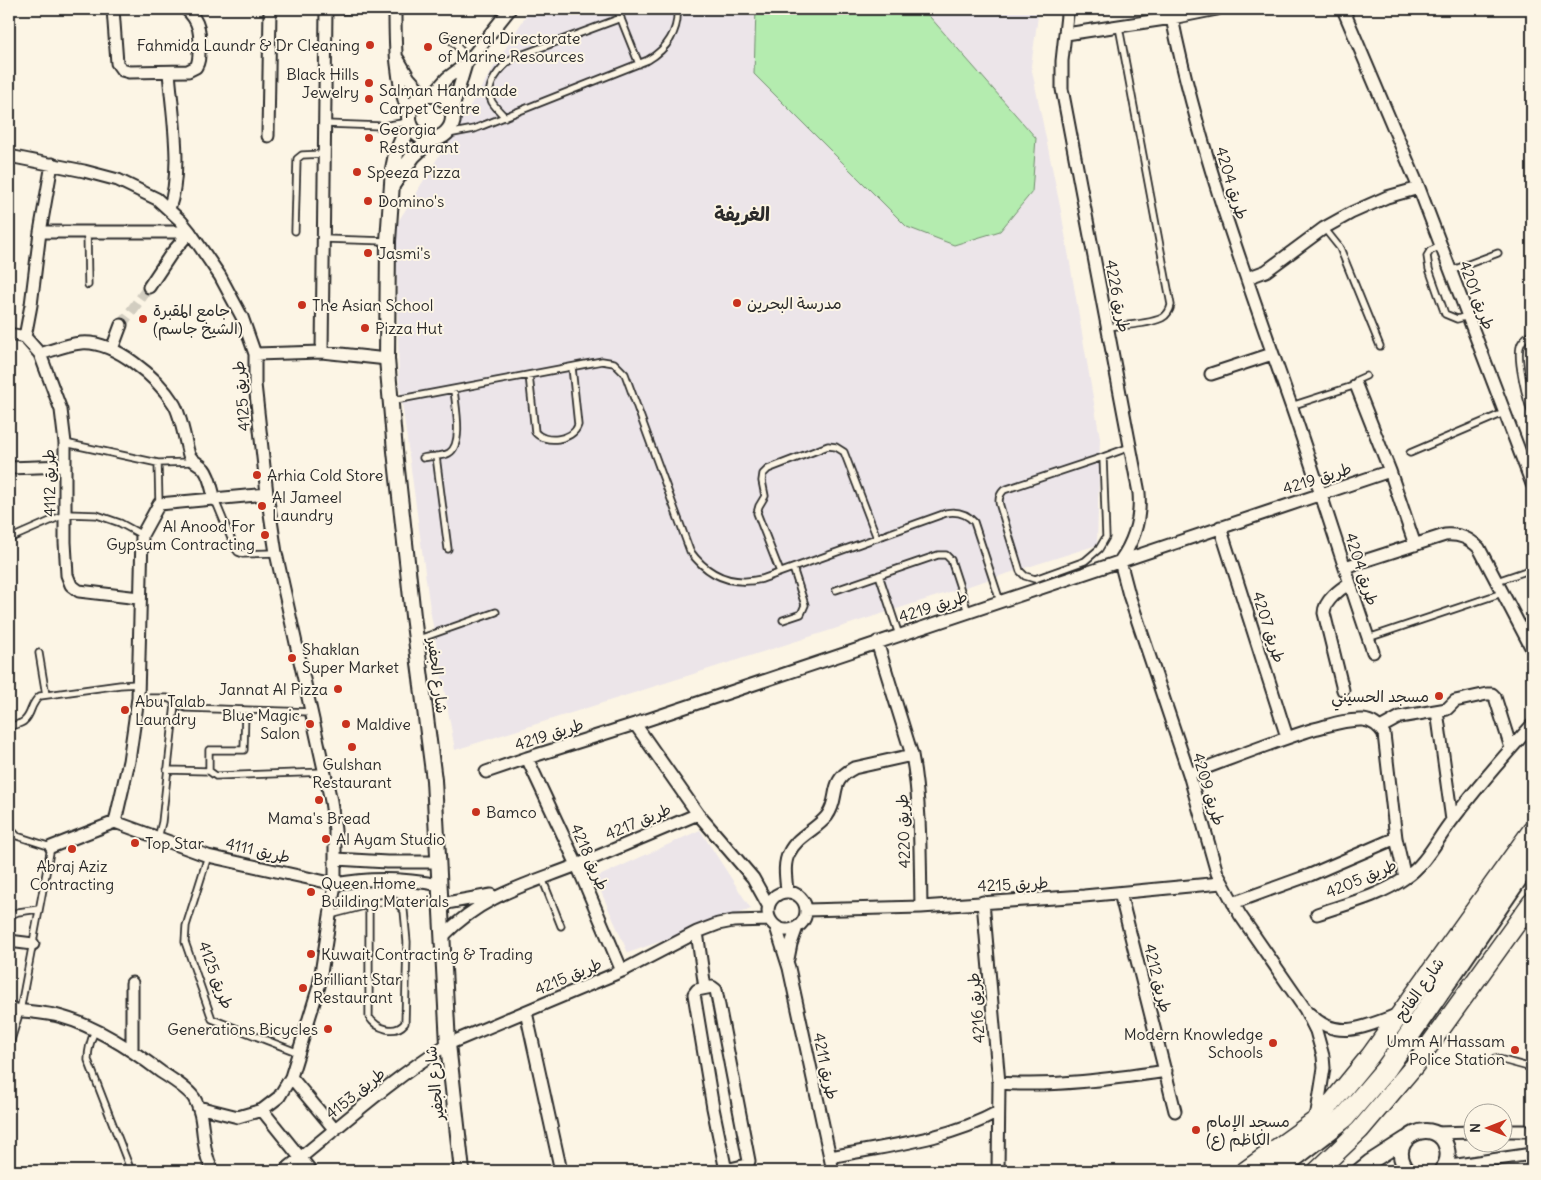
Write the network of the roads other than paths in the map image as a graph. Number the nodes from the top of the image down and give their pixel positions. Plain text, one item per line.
1 (113, 9) edge
2 (186, 9) edge
3 (270, 9) edge
4 (395, 9) edge
5 (617, 9) edge
6 (677, 9) edge
7 (1066, 9) edge
8 (1217, 9) edge
9 (1343, 9) edge
10 (326, 10) edge
11 (508, 10) edge
12 (621, 18) junction
13 (1172, 18) junction
14 (1119, 26) junction
15 (1066, 34) junction
16 (448, 36) dead end
17 (397, 58) junction
18 (468, 62) junction
19 (639, 64) junction
20 (169, 72) junction
21 (429, 96) junction
22 (452, 111) junction
23 (505, 117) junction
24 (410, 121) junction
25 (326, 124) junction
26 (268, 136) dead end
27 (437, 137) junction
28 (325, 154) junction
29 (9, 156) edge
30 (52, 164) junction
31 (392, 185) junction
32 (1419, 188) junction
33 (169, 209) junction
34 (1324, 228) junction
35 (295, 230) dead end
36 (40, 232) junction
37 (87, 232) junction
38 (190, 232) junction
39 (324, 239) junction
40 (388, 241) junction
41 (1441, 246) junction
42 (1498, 253) dead end
43 (1450, 271) junction
44 (1247, 278) junction
45 (88, 285) dead end
46 (149, 286) tunnel mouth
47 (1468, 316) junction
48 (120, 325) tunnel mouth
49 (1107, 327) junction
50 (1532, 333) edge
51 (9, 334) edge
52 (26, 337) junction
53 (1380, 346) dead end
54 (112, 350) junction
55 (322, 352) junction
56 (40, 354) junction
57 (254, 354) junction
58 (1272, 354) junction
59 (387, 359) junction
60 (572, 367) junction
61 (1211, 374) dead end
62 (529, 376) junction
63 (1366, 376) dead end
64 (1356, 385) junction
65 (454, 390) junction
66 (390, 401) junction
67 (1291, 406) junction
68 (1506, 412) junction
69 (1532, 414) edge
70 (65, 443) junction
71 (1130, 447) junction
72 (1410, 453) dead end
73 (436, 456) junction
74 (1103, 456) junction
75 (423, 458) dead end
76 (192, 462) junction
77 (158, 463) junction
78 (65, 466) junction
79 (9, 468) edge
80 (1390, 471) junction
81 (1532, 484) edge
82 (1321, 493) junction
83 (266, 494) junction
84 (215, 500) junction
85 (158, 504) junction
86 (66, 514) junction
87 (1220, 527) junction
88 (142, 535) junction
89 (877, 538) junction
90 (9, 539) edge
91 (1415, 545) junction
92 (448, 549) dead end
93 (276, 553) junction
94 (1120, 561) junction
95 (1345, 566) junction
96 (793, 568) junction
97 (1532, 569) edge
98 (780, 572) junction
99 (879, 575) junction
100 (1497, 581) junction
101 (1350, 583) junction
102 (836, 590) dead end
103 (1502, 593) junction
104 (139, 598) junction
105 (1000, 601) junction
106 (496, 612) dead end
107 (968, 612) junction
108 (783, 620) dead end
109 (899, 635) junction
110 (1368, 638) junction
111 (416, 640) junction
112 (877, 642) junction
113 (1532, 649) edge
114 (1372, 652) dead end
115 (39, 653) dead end
116 (138, 684) junction
117 (1343, 690) dead end
118 (46, 696) junction
119 (138, 698) junction
120 (175, 704) junction
121 (245, 711) junction
122 (1437, 711) junction
123 (312, 712) junction
124 (635, 724) junction
125 (1532, 725) edge
126 (9, 727) edge
127 (1380, 728) junction
128 (1287, 737) junction
129 (1511, 748) junction
130 (912, 755) junction
131 (527, 758) junction
132 (168, 770) junction
133 (209, 771) junction
134 (324, 772) junction
135 (486, 772) dead end
136 (1188, 774) junction
137 (698, 814) junction
138 (1452, 820) junction
139 (115, 822) junction
140 (9, 827) edge
141 (1532, 830) edge
142 (158, 838) junction
143 (1396, 838) junction
144 (51, 846) junction
145 (208, 856) junction
146 (1532, 856) edge
147 (336, 859) junction
148 (387, 862) junction
149 (438, 862) junction
150 (577, 865) junction
151 (385, 878) junction
152 (542, 878) junction
153 (753, 878) junction
154 (1405, 878) junction
155 (1221, 883) junction
156 (335, 884) junction
157 (440, 885) junction
158 (507, 891) junction
159 (784, 892) junction
160 (1120, 893) junction
161 (983, 902) junction
162 (1532, 902) edge
163 (1233, 903) junction
164 (441, 904) junction
165 (768, 905) junction
166 (369, 906) junction
167 (921, 907) junction
168 (39, 909) junction
169 (806, 910) junction
170 (1317, 914) dead end
171 (330, 915) junction
172 (9, 916) edge
173 (773, 923) junction
174 (561, 926) dead end
175 (797, 927) junction
176 (697, 932) junction
177 (443, 936) junction
178 (9, 941) edge
179 (34, 944) junction
180 (788, 968) junction
181 (622, 971) junction
182 (132, 983) dead end
183 (705, 988) junction
184 (1305, 1009) junction
185 (14, 1010) edge
186 (526, 1012) junction
187 (1402, 1013) junction
188 (95, 1031) junction
189 (448, 1044) junction
190 (9, 1047) edge
191 (132, 1050) junction
192 (299, 1053) junction
193 (1495, 1058) dead end
194 (1532, 1068) edge
195 (1166, 1071) junction
196 (291, 1076) junction
197 (999, 1083) junction
198 (198, 1107) junction
199 (262, 1110) junction
200 (1175, 1111) dead end
201 (998, 1112) junction
202 (1316, 1120) junction
203 (335, 1130) junction
204 (1514, 1131) edge
205 (1532, 1131) edge
206 (1464, 1132) edge
207 (1435, 1133) junction
208 (1406, 1139) junction
209 (1532, 1154) edge
210 (830, 1157) junction
211 (301, 1158) junction
212 (1443, 1169) edge
213 (131, 1171) edge
214 (214, 1171) edge
215 (284, 1171) edge
216 (311, 1171) edge
217 (462, 1171) edge
218 (561, 1171) edge
219 (833, 1171) edge
220 (998, 1171) edge
221 (1244, 1171) edge
222 (1275, 1171) edge
223 (1317, 1171) edge
224 (1359, 1171) edge
225 (1408, 1171) edge

1 - 20 street
2 - 20 street
3 - 26 street
4 - 10 lane
4 - 17 street
5 - 12 lane
6 - 19 lane
7 - 15 street, طريق 4226
8 - 13 street
9 - 32 street
10 - 25 street
11 - 18 street
12 - 19 lane
12 - 23 lane
13 - 14 street
13 - 44 street, طريق 4204
14 - 15 street
14 - 49 lane
15 - 49 street, طريق 4226
16 - 18 lane
17 - 21 street
17 - 24 street
18 - 21 street
18 - 22 street
19 - 23 lane
20 - 33 street
21 - 22 street
21 - 24 street
22 - 27 street
23 - 27 lane
24 - 25 lane
24 - 27 street
24 - 31 street, شارع الجفير
25 - 28 street
27 - 31 street, شارع الجفير
28 - 35 lane
28 - 39 street
29 - 30 street, طريق 4125
30 - 33 street, طريق 4125
30 - 36 street
31 - 40 street, شارع الجفير
32 - 34 street
32 - 41 street, طريق 4201
33 - 38 street, طريق 4125
34 - 44 street
34 - 53 lane
36 - 37 street
36 - 52 street
37 - 38 street
37 - 45 lane
38 - 46 street
38 - 57 street, طريق 4125
39 - 40 lane
39 - 55 street
40 - 59 street, شارع الجفير
41 - 43 street, طريق 4201
41 - 47 lane
42 - 43 lane
43 - 47 street, طريق 4201
44 - 58 street, طريق 4204
47 - 68 street, طريق 4201
48 - 54 street
49 - 71 street, طريق 4226
50 - 69 lane
51 - 52 street
52 - 56 street, طريق 4112
54 - 56 street
54 - 76 street
55 - 57 street
55 - 59 street
56 - 70 street, طريق 4112
57 - 83 street, طريق 4125
58 - 61 street
58 - 67 street, طريق 4204
59 - 66 street, شارع الجفير
60 - 62 lane
60 - 62 lane
60 - 98 lane
62 - 65 lane
63 - 64 lane
64 - 67 lane
64 - 80 street
65 - 66 lane
65 - 73 lane
66 - 111 street, شارع الجفير
67 - 82 street, طريق 4204
68 - 72 lane
68 - 81 street, طريق 4201
70 - 77 lane
70 - 78 street, طريق 4112
71 - 74 lane
71 - 94 street, طريق 4226
73 - 75 lane
73 - 92 lane
74 - 74 lane
76 - 77 lane
76 - 84 street
77 - 85 lane
78 - 79 street
78 - 86 street, طريق 4112
80 - 82 street, طريق 4219
80 - 91 street
82 - 87 street, طريق 4219
82 - 95 street, طريق 4204
83 - 84 street
83 - 93 street, طريق 4125
84 - 85 street
84 - 93 lane
85 - 88 street
86 - 88 lane
86 - 90 lane
86 - 104 street, طريق 4112
87 - 94 street, طريق 4219
87 - 128 street, طريق 4207
88 - 104 street
89 - 96 lane
89 - 98 lane
89 - 105 lane
91 - 95 street
91 - 100 street
93 - 123 street, طريق 4125
94 - 105 street, طريق 4219
94 - 136 street, طريق 4209
95 - 101 street, طريق 4204
96 - 98 lane
96 - 108 lane
97 - 100 lane
99 - 102 lane
99 - 107 lane
99 - 109 lane
100 - 103 street
101 - 110 street, طريق 4204
101 - 117 street
103 - 110 lane
103 - 113 street
104 - 116 street
105 - 107 street, طريق 4219
106 - 111 lane
107 - 109 street, طريق 4219
109 - 112 street, طريق 4219
110 - 114 street, طريق 4204
111 - 149 street, شارع الجفير
112 - 124 street, طريق 4219
112 - 130 street, طريق 4220
115 - 118 lane
116 - 118 lane
116 - 119 street
118 - 126 lane
119 - 120 lane
119 - 139 street
120 - 121 lane
120 - 132 lane
121 - 123 lane
121 - 133 lane
122 - 127 street
122 - 129 street
122 - 138 street
123 - 134 street, طريق 4125
124 - 131 street, طريق 4219
124 - 137 street
125 - 129 street, طريق 4205
127 - 128 street
127 - 143 street
128 - 136 street
129 - 138 street, طريق 4205
130 - 159 street
130 - 167 street, طريق 4220
131 - 135 street, طريق 4219
131 - 150 street, طريق 4218
132 - 133 lane
132 - 142 lane
133 - 134 lane
134 - 147 street, طريق 4125
136 - 155 street, طريق 4209
137 - 150 street, طريق 4217
137 - 153 street
138 - 154 street, طريق 4205
139 - 142 street, طريق 4111
139 - 144 street
140 - 144 lane
141 - 187 main road, شارع الفاتح
142 - 145 street, طريق 4111
143 - 154 street
143 - 163 street
144 - 168 lane
145 - 156 street, طريق 4111
145 - 192 lane, طريق 4125
146 - 222 highway
147 - 148 street
147 - 156 street
148 - 149 street
148 - 151 street
149 - 157 street, شارع الجفير
150 - 152 street, طريق 4217
150 - 181 street, طريق 4218
151 - 156 street, طريق 4111
151 - 157 street, طريق 4111
152 - 158 street, طريق 4217
152 - 174 lane
153 - 159 street
153 - 165 street
154 - 170 street, طريق 4205
155 - 160 street, طريق 4215
155 - 163 street, طريق 4209
156 - 171 street
157 - 164 street, شارع الجفير
158 - 164 street, طريق 4217
158 - 177 street, طريق 4217
159 - 165 street
159 - 169 street
160 - 161 street, طريق 4215
160 - 195 street, طريق 4212
161 - 167 street, طريق 4215
161 - 197 street, طريق 4216
162 - 223 main road
163 - 184 street, طريق 4209
164 - 177 street, شارع الجفير
165 - 173 street
166 - 166 lane
166 - 171 lane
167 - 169 street, طريق 4215
168 - 172 lane
168 - 179 lane
169 - 175 street
171 - 192 street
173 - 175 street
173 - 176 street, طريق 4215
173 - 180 street, طريق 4211
175 - 180 street, طريق 4211
176 - 181 street, طريق 4215
176 - 183 street
177 - 189 street, شارع الجفير
178 - 179 street
179 - 185 lane
180 - 210 street, طريق 4211
181 - 186 street, طريق 4215
182 - 191 street
183 - 183 street
184 - 187 street, طريق 4209
184 - 202 street, طريق 4209
185 - 188 street
185 - 190 lane
186 - 189 street, طريق 4215
186 - 218 street
187 - 202 main road, شارع الفاتح
188 - 191 street
188 - 213 lane
189 - 203 street, طريق 4153
189 - 217 street, شارع الجفير
191 - 198 street
192 - 196 street
193 - 194 lane
195 - 197 street
195 - 200 street, طريق 4212
196 - 199 street
196 - 203 street
197 - 201 street, طريق 4216
198 - 199 street
198 - 214 street
199 - 211 street
201 - 210 street
201 - 220 street, طريق 4216
202 - 221 main road, شارع الفاتح
203 - 211 street, طريق 4153
204 - 205 street
206 - 207 street
207 - 208 street
207 - 212 street
208 - 224 street
208 - 225 street
209 - 212 street
210 - 219 street, طريق 4211
211 - 215 street, طريق 4153
211 - 216 street

